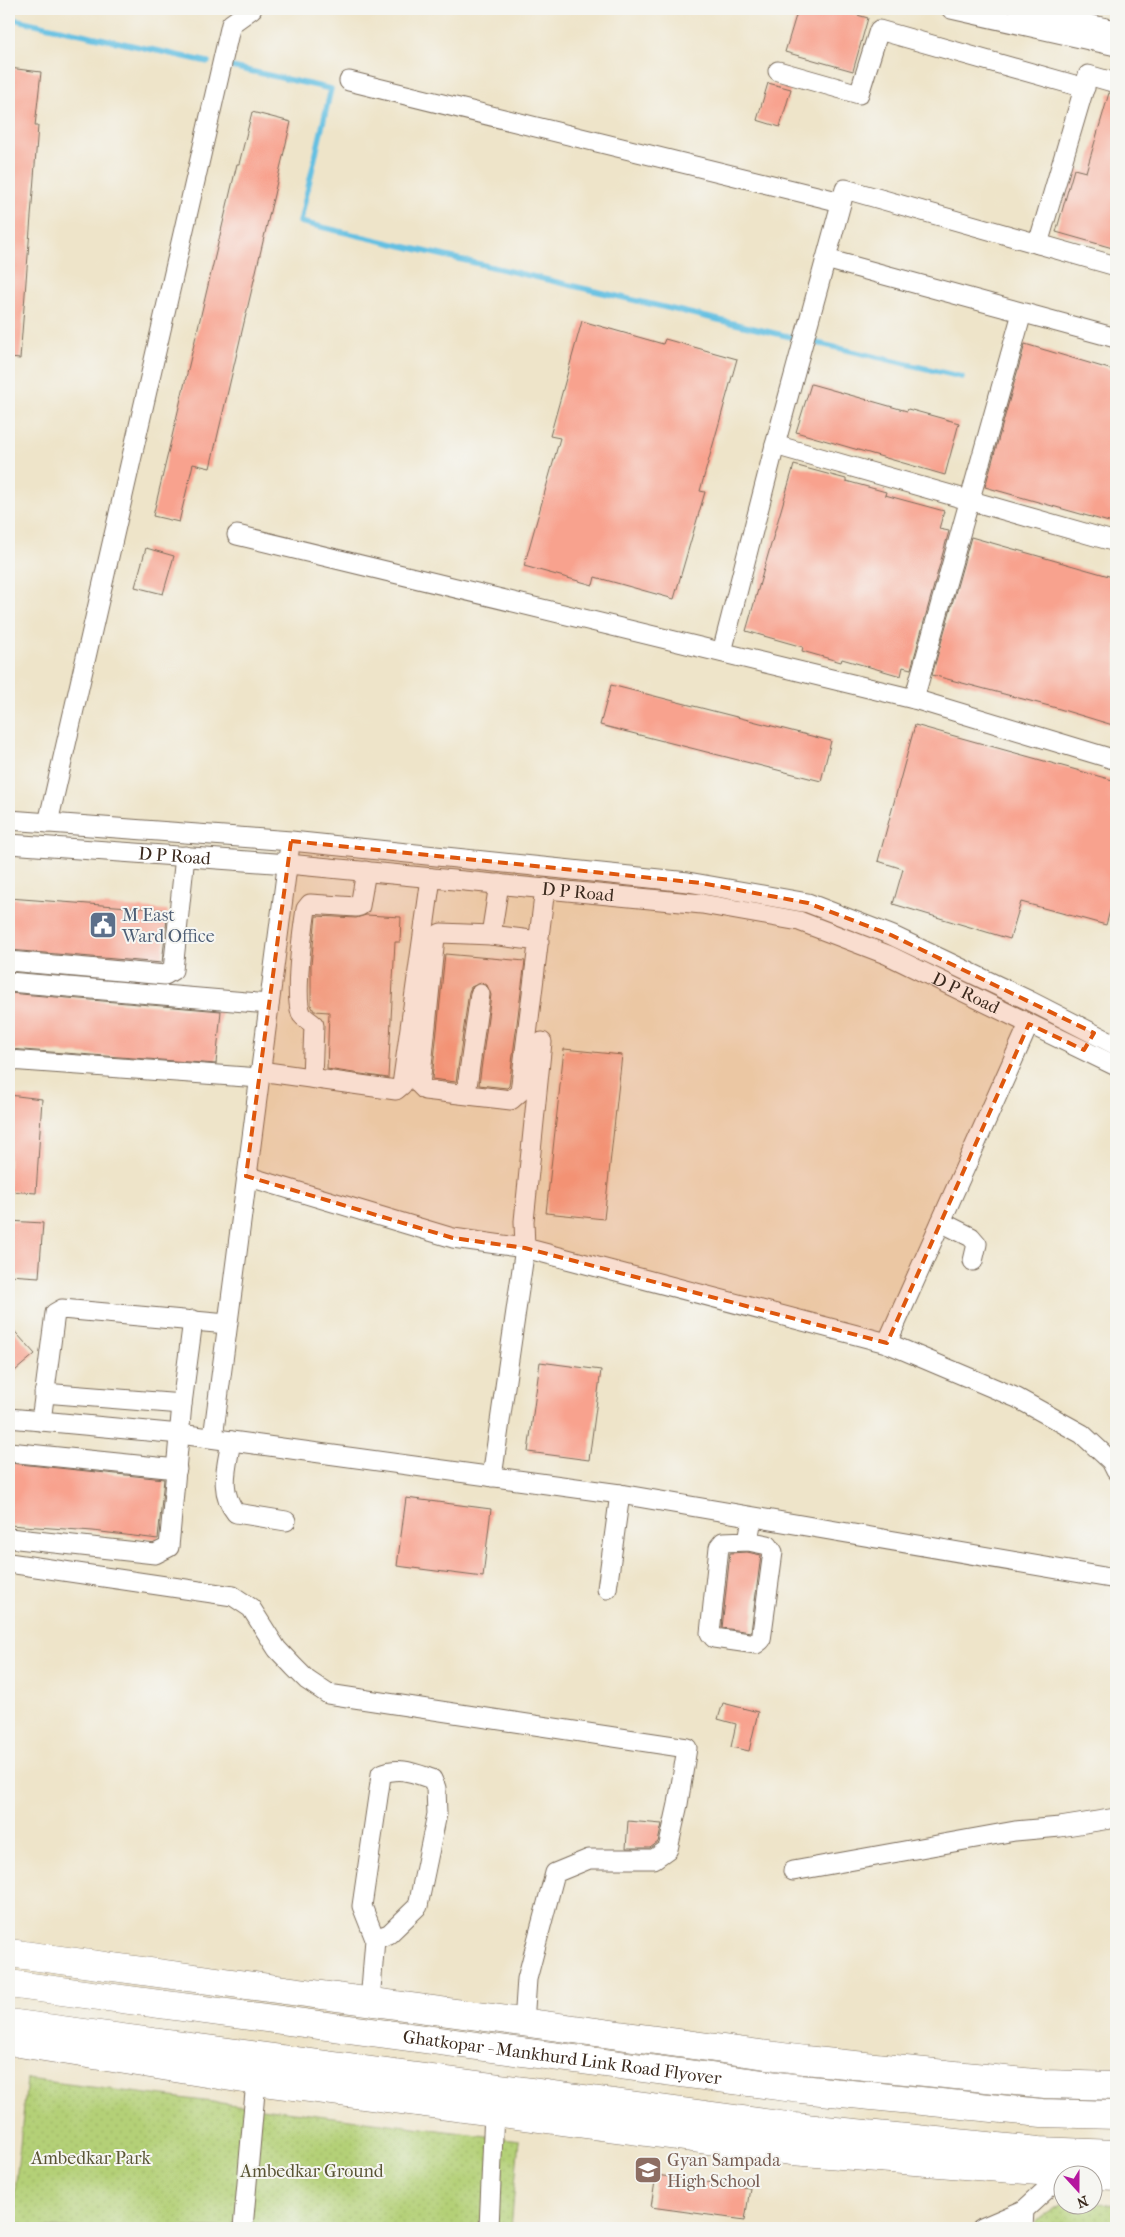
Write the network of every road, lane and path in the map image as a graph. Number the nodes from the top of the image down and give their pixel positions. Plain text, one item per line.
1 (252, 9) edge
2 (951, 9) edge
3 (1018, 9) edge
4 (1060, 26) junction
5 (1116, 30) edge
6 (1116, 46) edge
7 (778, 71) dead end
8 (349, 81) dead end
9 (1116, 83) edge
10 (1084, 88) junction
11 (841, 202) junction
12 (1038, 244) junction
13 (826, 259) junction
14 (1116, 266) edge
15 (1022, 313) junction
16 (1116, 338) edge
17 (775, 444) junction
18 (971, 500) junction
19 (236, 535) dead end
20 (1116, 542) edge
21 (722, 652) junction
22 (914, 699) junction
23 (1116, 760) edge
24 (9, 820) edge
25 (48, 823) junction
26 (291, 841) junction
27 (9, 844) edge
28 (185, 856) junction
29 (288, 864) junction
30 (366, 871) junction
31 (430, 878) junction
32 (688, 882) junction
33 (499, 884) junction
34 (545, 888) junction
35 (687, 902) junction
36 (834, 913) junction
37 (827, 931) junction
38 (491, 935) junction
39 (539, 941) junction
40 (9, 961) edge
41 (272, 978) junction
42 (9, 982) edge
43 (298, 982) junction
44 (480, 994) dead end
45 (269, 1004) junction
46 (1029, 1024) junction
47 (1094, 1033) junction
48 (542, 1042) dead end
49 (1116, 1044) edge
50 (1084, 1050) junction
51 (9, 1060) edge
52 (1116, 1066) edge
53 (260, 1074) junction
54 (312, 1078) junction
55 (466, 1094) junction
56 (246, 1176) junction
57 (941, 1222) junction
58 (525, 1248) junction
59 (973, 1261) dead end
60 (193, 1320) junction
61 (228, 1324) junction
62 (887, 1344) junction
63 (44, 1393) junction
64 (182, 1404) junction
65 (9, 1418) edge
66 (40, 1421) junction
67 (180, 1434) junction
68 (213, 1438) junction
69 (231, 1441) junction
70 (9, 1452) edge
71 (177, 1469) junction
72 (1116, 1471) edge
73 (492, 1477) junction
74 (620, 1494) junction
75 (752, 1518) junction
76 (286, 1521) dead end
77 (9, 1538) edge
78 (748, 1542) junction
79 (9, 1563) edge
80 (1116, 1579) edge
81 (607, 1589) dead end
82 (1116, 1818) edge
83 (793, 1871) dead end
84 (376, 1939) junction
85 (9, 1953) edge
86 (9, 1984) edge
87 (370, 2002) junction
88 (524, 2023) junction
89 (9, 2024) edge
90 (9, 2042) edge
91 (256, 2081) junction
92 (1116, 2086) edge
93 (494, 2112) junction
94 (1116, 2115) edge
95 (1116, 2154) edge
96 (1052, 2173) edge
97 (1102, 2175) edge
98 (1116, 2176) edge
99 (1052, 2186) edge
100 (1023, 2219) edge
101 (243, 2228) edge
102 (489, 2228) edge
103 (982, 2228) edge

1 - 25 street
2 - 4 street
3 - 4 street
4 - 5 street
4 - 6 street
7 - 10 street
8 - 11 street
9 - 10 street
10 - 12 street
11 - 12 street
11 - 13 street
12 - 14 street
13 - 15 street
13 - 17 street
15 - 16 street
15 - 18 street
17 - 18 street
17 - 21 street
18 - 20 street
18 - 22 street
19 - 21 street
21 - 22 street
22 - 23 street
24 - 25 street, D P Road
25 - 26 street, D P Road
26 - 29 street
26 - 32 street, D P Road
27 - 28 street, D P Road
28 - 29 street, D P Road
28 - 40 street
29 - 30 street, D P Road
29 - 41 street
30 - 31 street, D P Road
30 - 43 street
31 - 33 street, D P Road
31 - 54 street
32 - 35 street
32 - 36 street, D P Road
33 - 34 street, D P Road
33 - 38 street
34 - 35 street, D P Road
34 - 39 street
35 - 37 street, D P Road
36 - 37 street
36 - 47 street, D P Road
37 - 46 street, D P Road
38 - 39 street
38 - 55 street
39 - 55 street
41 - 43 street
41 - 45 street
42 - 45 street
43 - 54 street
44 - 55 street
45 - 53 street
46 - 50 street, D P Road
46 - 57 street
47 - 49 street, D P Road
47 - 50 street
48 - 58 street
50 - 52 street, D P Road
51 - 53 street
53 - 54 street
53 - 56 street
56 - 58 street
56 - 61 street
57 - 59 street
57 - 62 street
58 - 62 street
58 - 73 street
60 - 61 street
60 - 63 street
60 - 64 street
61 - 68 street
62 - 72 street
63 - 64 street
63 - 66 street
64 - 67 street
65 - 66 street
66 - 67 street
67 - 68 street
67 - 71 street
68 - 69 street
69 - 73 street
69 - 76 street
70 - 71 street
71 - 77 street
73 - 74 street
74 - 75 street
74 - 81 street
75 - 78 street
75 - 80 street
78 - 78 street
79 - 88 street
82 - 83 street
84 - 84 street
84 - 87 street
85 - 87 highway
86 - 94 highway, Ghatkopar - Mankhurd Link Road Flyover
87 - 88 highway
88 - 92 highway
89 - 95 highway
90 - 91 highway
91 - 93 highway
91 - 101 street
93 - 96 highway
93 - 102 street
97 - 98 highway
99 - 100 street
100 - 103 street

